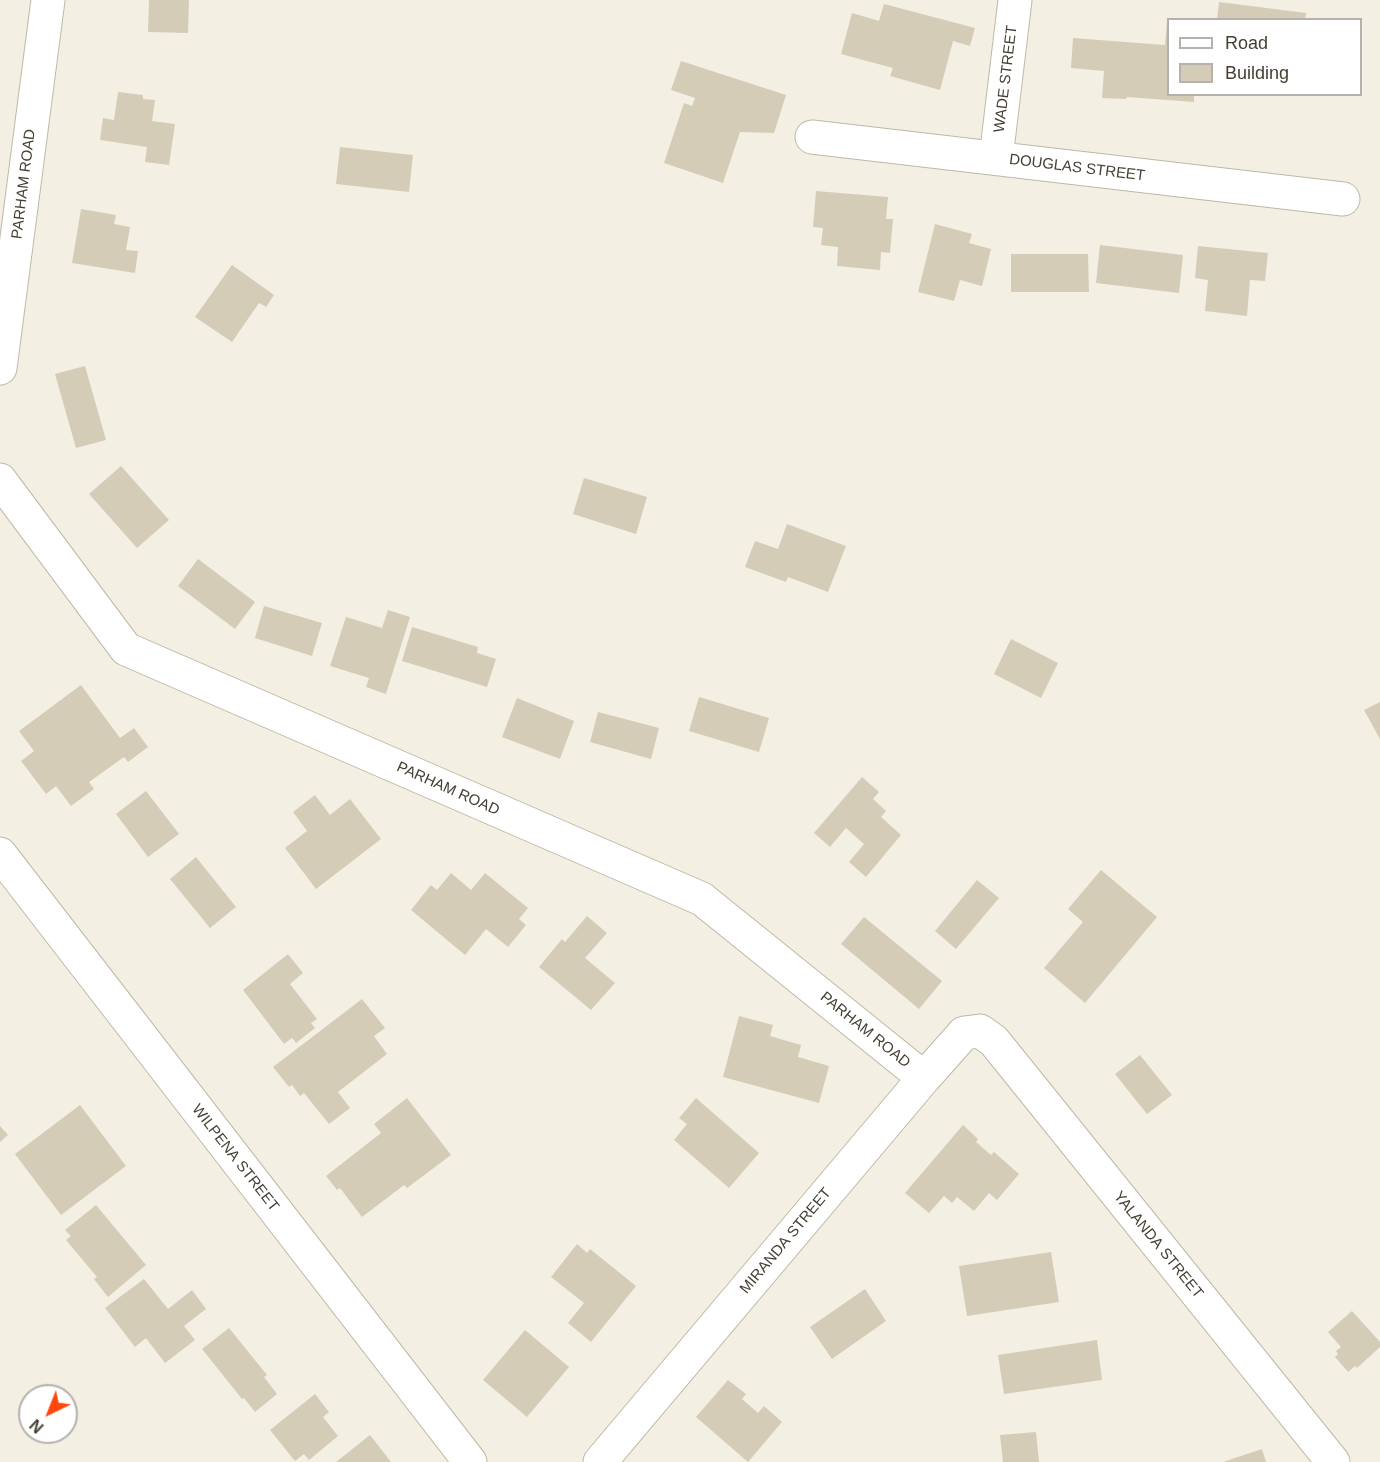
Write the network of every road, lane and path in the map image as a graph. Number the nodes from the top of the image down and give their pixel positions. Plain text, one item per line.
1 (48, 0) edge
2 (1015, 0) edge
3 (812, 137) dead end
4 (996, 158) junction
5 (1343, 199) dead end
6 (0, 368) edge
7 (0, 480) edge
8 (0, 854) edge
9 (980, 1031) joint
10 (924, 1078) junction
11 (470, 1462) edge
12 (600, 1462) edge
13 (1333, 1462) edge

1 - 6 street, PARHAM ROAD
2 - 4 street, WADE STREET
3 - 4 street, DOUGLAS STREET
4 - 5 street, DOUGLAS STREET
7 - 10 street, PARHAM ROAD
8 - 11 street, WILPENA STREET
9 - 10 street, MIRANDA STREET
9 - 13 street, YALANDA STREET
10 - 12 street, MIRANDA STREET

